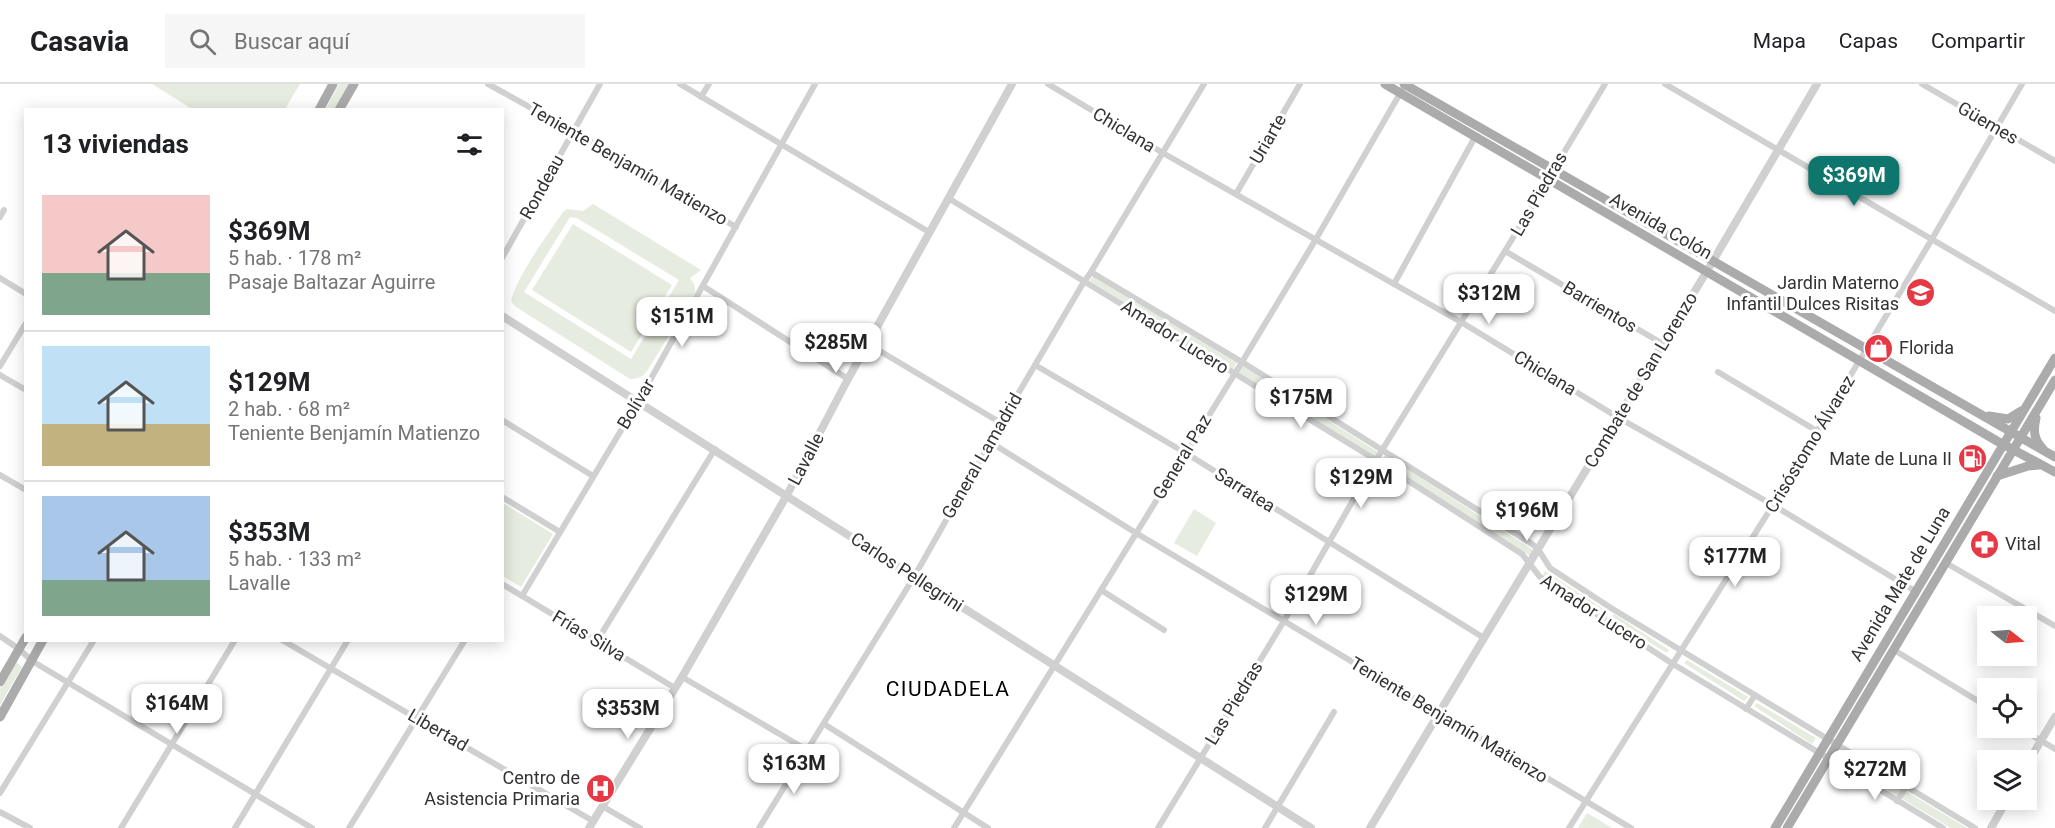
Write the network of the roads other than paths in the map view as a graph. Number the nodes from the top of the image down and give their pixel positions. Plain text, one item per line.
1 (333, 84) edge
2 (354, 84) edge
3 (488, 84) edge
4 (600, 84) edge
5 (680, 84) edge
6 (709, 84) edge
7 (815, 84) edge
8 (1012, 84) edge
9 (1048, 84) edge
10 (1204, 84) edge
11 (1299, 84) edge
12 (1385, 84) edge
13 (1605, 84) edge
14 (1665, 84) edge
15 (1817, 84) edge
16 (1922, 84) edge
17 (2022, 84) edge
18 (1403, 86) edge
19 (701, 97) junction
20 (320, 108) edge
21 (340, 108) edge
22 (1997, 128) junction
23 (573, 131) junction
24 (1474, 137) junction
25 (780, 146) junction
26 (1780, 150) junction
27 (1163, 153) junction
28 (2055, 160) edge
29 (1552, 170) junction
30 (1547, 179) junction
31 (1236, 194) junction
32 (948, 198) junction
33 (4, 210) dead end
34 (0, 217) edge
35 (736, 227) junction
36 (929, 232) junction
37 (1316, 239) junction
38 (1932, 239) junction
39 (1505, 251) junction
40 (504, 254) edge
41 (1713, 261) junction
42 (1092, 272) junction
43 (1707, 272) junction
44 (0, 278) edge
45 (1084, 281) junction
46 (1394, 284) junction
47 (703, 286) junction
48 (24, 293) edge
49 (2055, 311) edge
50 (504, 317) edge
51 (1461, 322) junction
52 (24, 326) edge
53 (868, 344) junction
54 (1663, 344) junction
55 (1867, 349) junction
56 (2055, 358) edge
57 (1860, 361) junction
58 (1242, 362) junction
59 (1035, 365) junction
60 (0, 366) edge
61 (1718, 372) dead end
62 (1234, 374) junction
63 (0, 375) edge
64 (848, 379) junction
65 (2055, 380) edge
66 (24, 389) edge
67 (638, 402) junction
68 (2025, 408) junction
69 (2038, 409) junction
70 (1978, 412) junction
71 (1619, 418) junction
72 (504, 421) edge
73 (1001, 423) junction
74 (1977, 428) junction
75 (1817, 431) junction
76 (2010, 432) junction
77 (2021, 438) junction
78 (990, 442) junction
79 (2003, 444) junction
80 (715, 449) junction
81 (1383, 450) junction
82 (2013, 450) junction
83 (1184, 452) junction
84 (2051, 455) edge
85 (1376, 460) junction
86 (2039, 465) junction
87 (1987, 470) junction
88 (2055, 472) edge
89 (0, 475) edge
90 (593, 476) junction
91 (1997, 476) junction
92 (24, 489) edge
93 (787, 495) junction
94 (504, 498) edge
95 (1773, 505) junction
96 (560, 532) junction
97 (1136, 533) junction
98 (1329, 541) junction
99 (1538, 549) junction
100 (1530, 562) junction
101 (1946, 563) junction
102 (914, 577) junction
103 (504, 585) edge
104 (1101, 590) junction
105 (1915, 591) junction
106 (522, 596) junction
107 (1611, 608) junction
108 (1604, 619) junction
109 (1284, 621) junction
110 (2055, 626) edge
111 (1164, 630) dead end
112 (0, 636) edge
113 (1484, 638) junction
114 (24, 640) edge
115 (597, 641) junction
116 (42, 642) edge
117 (93, 642) edge
118 (234, 642) edge
119 (286, 642) edge
120 (347, 642) edge
121 (464, 642) edge
122 (19, 649) junction
123 (1894, 650) junction
124 (1681, 651) junction
125 (32, 661) junction
126 (1673, 664) junction
127 (1055, 666) junction
128 (332, 668) junction
129 (682, 677) junction
130 (0, 682) edge
131 (68, 683) junction
132 (675, 688) junction
133 (1755, 695) junction
134 (1977, 700) edge
135 (1746, 709) junction
136 (1334, 712) dead end
137 (1439, 714) junction
138 (0, 717) edge
139 (2055, 717) edge
140 (418, 718) junction
141 (824, 724) junction
142 (2037, 738) edge
143 (1827, 740) junction
144 (2042, 741) junction
145 (1836, 745) junction
146 (172, 746) junction
147 (2055, 749) edge
148 (807, 750) junction
149 (2036, 750) edge
150 (1823, 757) junction
151 (1200, 759) junction
152 (1906, 787) junction
153 (0, 792) edge
154 (255, 795) junction
155 (1585, 801) junction
156 (1897, 801) junction
157 (602, 806) junction
158 (1277, 807) junction
159 (2001, 810) edge
160 (0, 812) edge
161 (964, 813) junction
162 (591, 824) edge
163 (30, 828) edge
164 (121, 828) edge
165 (235, 828) edge
166 (312, 828) edge
167 (349, 828) edge
168 (640, 828) edge
169 (759, 828) edge
170 (954, 828) edge
171 (988, 828) edge
172 (1158, 828) edge
173 (1265, 828) edge
174 (1311, 828) edge
175 (1370, 828) edge
176 (1569, 828) edge
177 (1631, 828) edge
178 (1775, 828) edge
179 (1787, 828) edge
180 (1943, 828) edge
181 (1975, 828) edge
182 (1991, 828) edge

1 - 20 main road
2 - 21 main road
3 - 23 street, Teniente Benjamín Matienzo
4 - 23 street, Rondeau
5 - 19 street
6 - 19 street
7 - 25 street, Bolívar
8 - 32 street, Lavalle
9 - 27 street, Chiclana
10 - 27 street, General Lamadrid
11 - 31 street, Uriarte
12 - 18 main road, Avenida Colón
13 - 29 street, Las Piedras
14 - 26 street
15 - 26 street, Combate de San Lorenzo
16 - 22 street, Güemes
17 - 22 street, Crisóstomo Álvarez
18 - 24 main road, Avenida Colón
18 - 29 main road, Avenida Colón
18 - 37 street, General Paz
19 - 25 street
22 - 28 street, Güemes
22 - 38 street, Crisóstomo Álvarez
23 - 35 street, Teniente Benjamín Matienzo
23 - 40 street, Rondeau
24 - 30 main road, Avenida Colón
24 - 46 street
25 - 35 street, Bolívar
25 - 36 street
26 - 38 street
26 - 41 street, Combate de San Lorenzo
27 - 31 street, Chiclana
27 - 42 street, General Lamadrid
29 - 30 street, Las Piedras
29 - 41 main road, Avenida Colón
30 - 39 street, Las Piedras
30 - 43 main road, Avenida Colón
31 - 37 street, Chiclana
32 - 36 street, Lavalle
32 - 45 street, Amador Lucero
33 - 34 street
35 - 47 street, Bolívar
36 - 53 street, Lavalle
37 - 46 street, Chiclana
37 - 58 street, General Paz
38 - 49 street
38 - 55 street, Crisóstomo Álvarez
39 - 51 street, Las Piedras
39 - 54 street, Barrientos
41 - 43 street, Combate de San Lorenzo
41 - 55 main road, Avenida Colón
42 - 45 street, General Lamadrid
42 - 58 street, Amador Lucero
43 - 54 street, Combate de San Lorenzo
43 - 57 main road, Avenida Colón
44 - 48 street
45 - 59 street, General Lamadrid
45 - 62 street, Amador Lucero
46 - 51 street, Chiclana
47 - 64 street
47 - 67 street, Bolívar
50 - 67 street, Carlos Pellegrini
51 - 71 street, Chiclana
51 - 81 street, Las Piedras
52 - 60 street
53 - 64 street, Lavalle
53 - 73 street
54 - 71 street, Combate de San Lorenzo
55 - 57 street, Crisóstomo Álvarez
55 - 70 main road, Avenida Colón
56 - 68 main road, Avenida Mate de Luna
57 - 74 main road, Avenida Colón
57 - 75 street, Crisóstomo Álvarez
58 - 62 street, General Paz
58 - 81 street, Amador Lucero
59 - 73 street, General Lamadrid
59 - 83 street, Sarratea
61 - 75 street
62 - 83 street, General Paz
62 - 85 street, Amador Lucero
63 - 66 street
64 - 93 street, Lavalle
65 - 69 main road, Avenida Mate de Luna
67 - 80 street, Carlos Pellegrini
67 - 90 street, Bolívar
68 - 70 main road
68 - 76 main road, Avenida Mate de Luna
69 - 77 main road, Avenida Mate de Luna
69 - 84 main road
70 - 76 main road, Avenida Colón
71 - 95 street, Chiclana
71 - 99 street, Combate de San Lorenzo
72 - 90 street
73 - 78 street, General Lamadrid
74 - 79 main road, Avenida Colón
74 - 87 main road
75 - 95 street, Crisóstomo Álvarez
76 - 77 main road, Avenida Colón
76 - 79 main road, Avenida Mate de Luna
77 - 82 main road, Avenida Mate de Luna
77 - 84 main road, Avenida Colón
78 - 97 street, Teniente Benjamín Matienzo
78 - 102 street, General Lamadrid
79 - 82 main road, Avenida Colón
79 - 87 main road, Avenida Mate de Luna
80 - 93 street, Carlos Pellegrini
80 - 115 street
81 - 85 street, Las Piedras
81 - 99 street, Amador Lucero
82 - 86 main road, Avenida Colón
82 - 91 main road, Avenida Mate de Luna
83 - 97 street, General Paz
83 - 98 street, Sarratea
85 - 98 street, Las Piedras
85 - 100 street, Amador Lucero
86 - 88 main road, Avenida Colón
86 - 91 main road
87 - 105 main road, Avenida Mate de Luna
89 - 92 street
90 - 96 street, Bolívar
91 - 101 main road, Avenida Mate de Luna
93 - 102 street, Carlos Pellegrini
93 - 129 street, Lavalle
94 - 96 street
95 - 105 street, Chiclana
95 - 124 street, Crisóstomo Álvarez
96 - 106 street, Bolívar
97 - 104 street, General Paz
97 - 109 street, Teniente Benjamín Matienzo
98 - 109 street, Las Piedras
98 - 113 street, Sarratea
99 - 100 street, Combate de San Lorenzo
99 - 107 street, Amador Lucero
100 - 108 street, Amador Lucero
100 - 113 street, Combate de San Lorenzo
101 - 110 street
101 - 123 main road, Avenida Mate de Luna
102 - 127 street, Carlos Pellegrini
102 - 141 street, General Lamadrid
103 - 106 street, Frías Silva
104 - 111 street
104 - 127 street, General Paz
105 - 143 main road, Avenida Mate de Luna
106 - 115 street, Frías Silva
107 - 108 street
107 - 124 street, Amador Lucero
108 - 126 street, Amador Lucero
109 - 137 street, Teniente Benjamín Matienzo
109 - 151 street, Las Piedras
112 - 122 street
113 - 137 street, Combate de San Lorenzo
114 - 122 main road
115 - 132 street, Frías Silva
116 - 125 main road
117 - 131 street
118 - 146 street
119 - 128 street, Libertad
120 - 128 street
121 - 140 street
122 - 125 street
122 - 130 main road
123 - 134 street
123 - 145 main road, Avenida Mate de Luna
124 - 126 street, Crisóstomo Álvarez
124 - 133 street, Amador Lucero
125 - 131 street
125 - 138 main road
126 - 135 street, Amador Lucero
126 - 155 street, Crisóstomo Álvarez
127 - 151 street, Carlos Pellegrini
127 - 161 street, General Paz
128 - 140 street, Libertad
128 - 154 street
129 - 132 street, Lavalle
129 - 148 street
131 - 146 street
131 - 153 street
132 - 157 street, Lavalle
133 - 135 street
133 - 143 street, Amador Lucero
135 - 150 street, Amador Lucero
136 - 158 street
137 - 155 street, Teniente Benjamín Matienzo
137 - 175 street, Combate de San Lorenzo
139 - 144 street
140 - 162 street, Libertad
140 - 167 street
141 - 148 street, General Lamadrid
141 - 161 street
142 - 144 street
143 - 145 street, Amador Lucero
143 - 150 main road, Avenida Mate de Luna
144 - 147 street
144 - 149 street
145 - 150 main road, Avenida Mate de Luna
145 - 152 street, Amador Lucero
146 - 154 street
146 - 164 street
148 - 169 street, General Lamadrid
150 - 156 street, Amador Lucero
150 - 178 main road, Avenida Mate de Luna
150 - 179 main road, Avenida Mate de Luna
151 - 158 street, Carlos Pellegrini
151 - 172 street, Las Piedras
152 - 156 street
152 - 181 street, Amador Lucero
154 - 165 street
154 - 166 street
155 - 176 street, Crisóstomo Álvarez
155 - 177 street, Teniente Benjamín Matienzo
156 - 180 street, Amador Lucero
157 - 162 street, Lavalle
157 - 168 street
158 - 173 street
158 - 174 street, Carlos Pellegrini
159 - 182 street
160 - 163 street
161 - 170 street, General Paz
161 - 171 street

